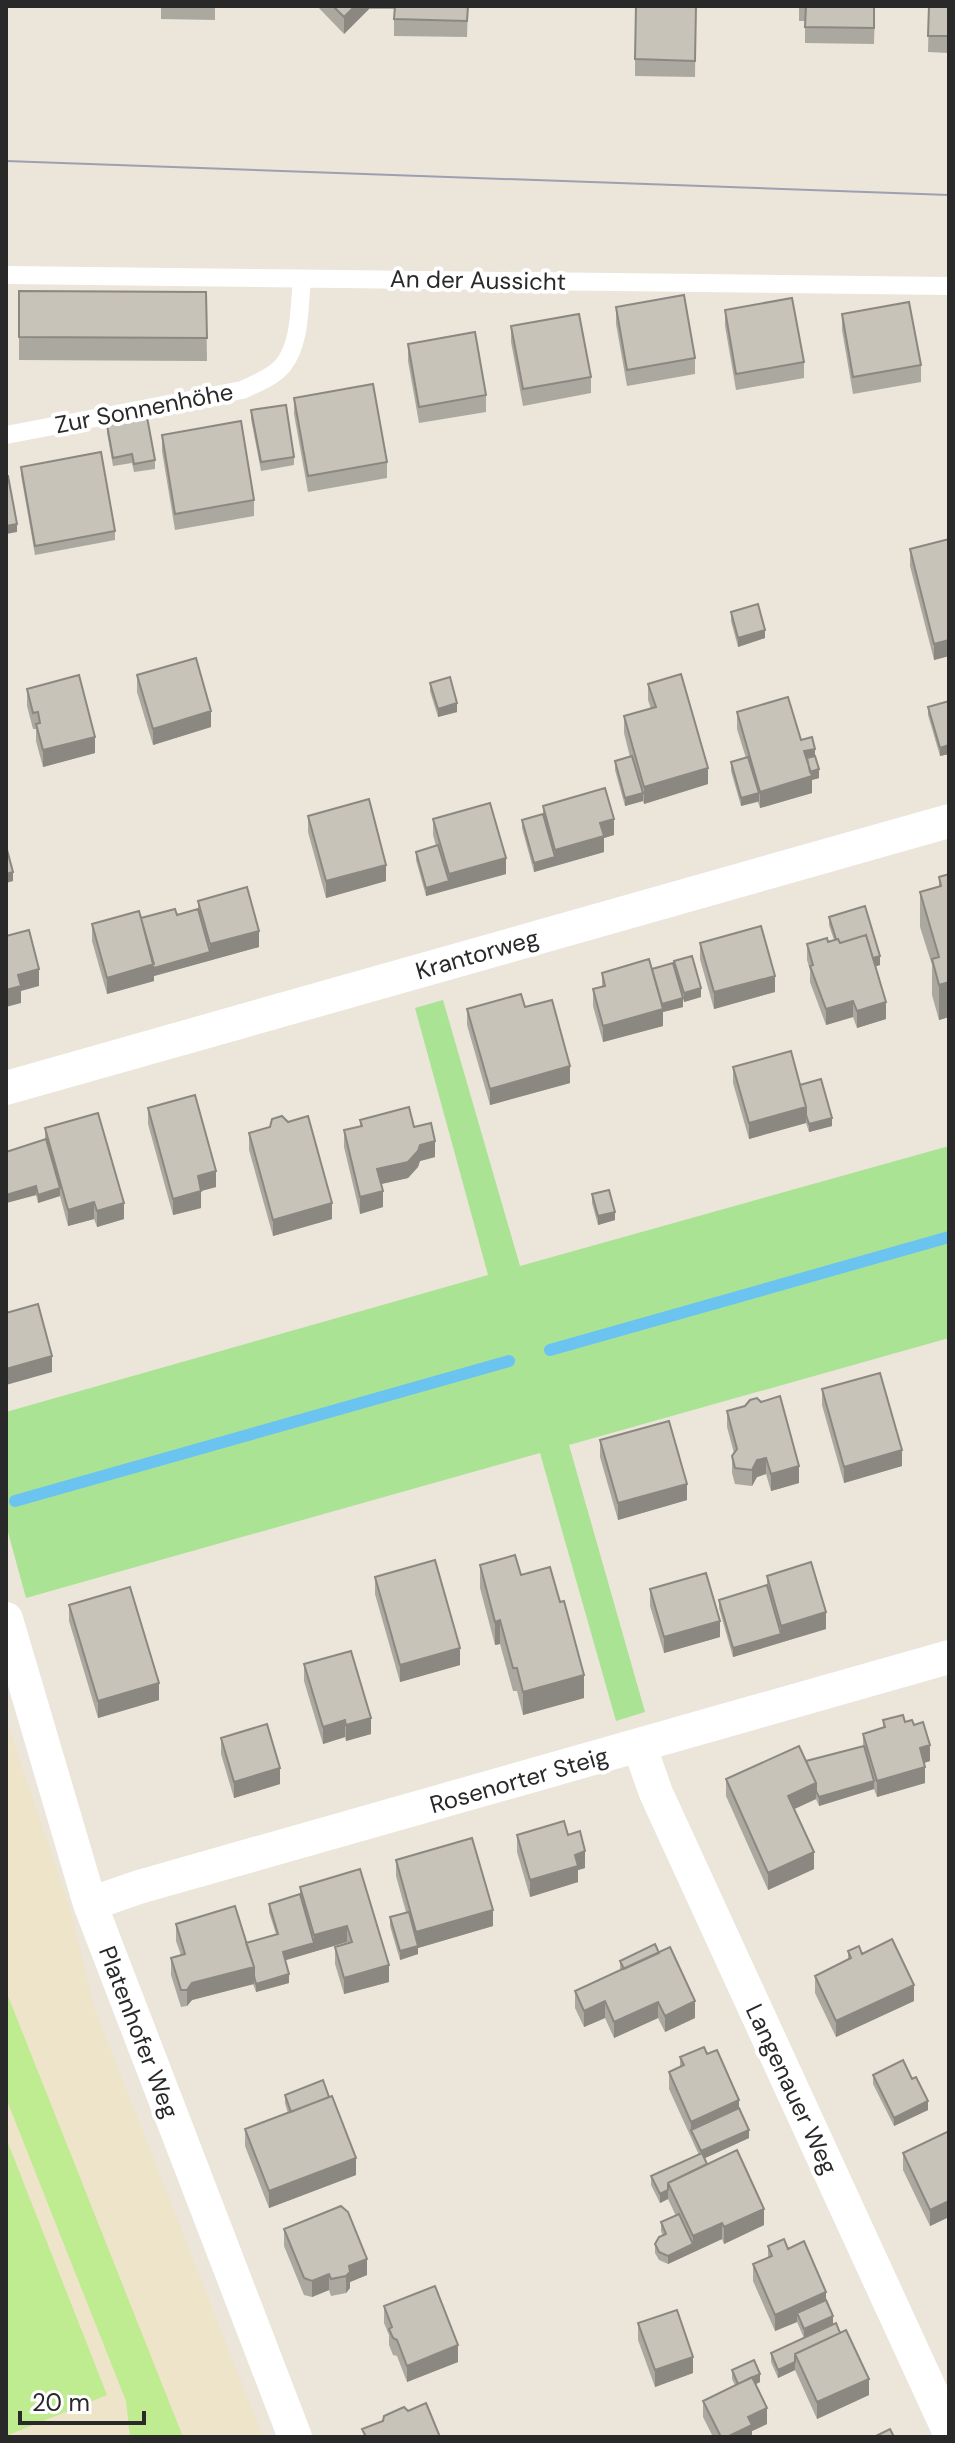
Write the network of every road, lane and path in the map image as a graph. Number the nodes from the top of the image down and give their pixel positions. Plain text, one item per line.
1 (6, 275) edge
2 (302, 279) junction
3 (949, 286) edge
4 (6, 435) edge
5 (949, 821) edge
6 (6, 1088) edge
7 (6, 1619) edge
8 (949, 1657) edge
9 (639, 1745) junction
10 (90, 1904) junction
11 (949, 2431) edge
12 (295, 2437) edge

1 - 2 lane, An der Aussicht
2 - 3 lane, An der Aussicht
2 - 4 lane, Zur Sonnenhöhe
5 - 6 street, Krantorweg
7 - 10 street, Platenhofer Weg
8 - 9 street, Rosenorter Steig
9 - 10 street, Rosenorter Steig
9 - 11 street, Langenauer Weg
10 - 12 street, Platenhofer Weg

